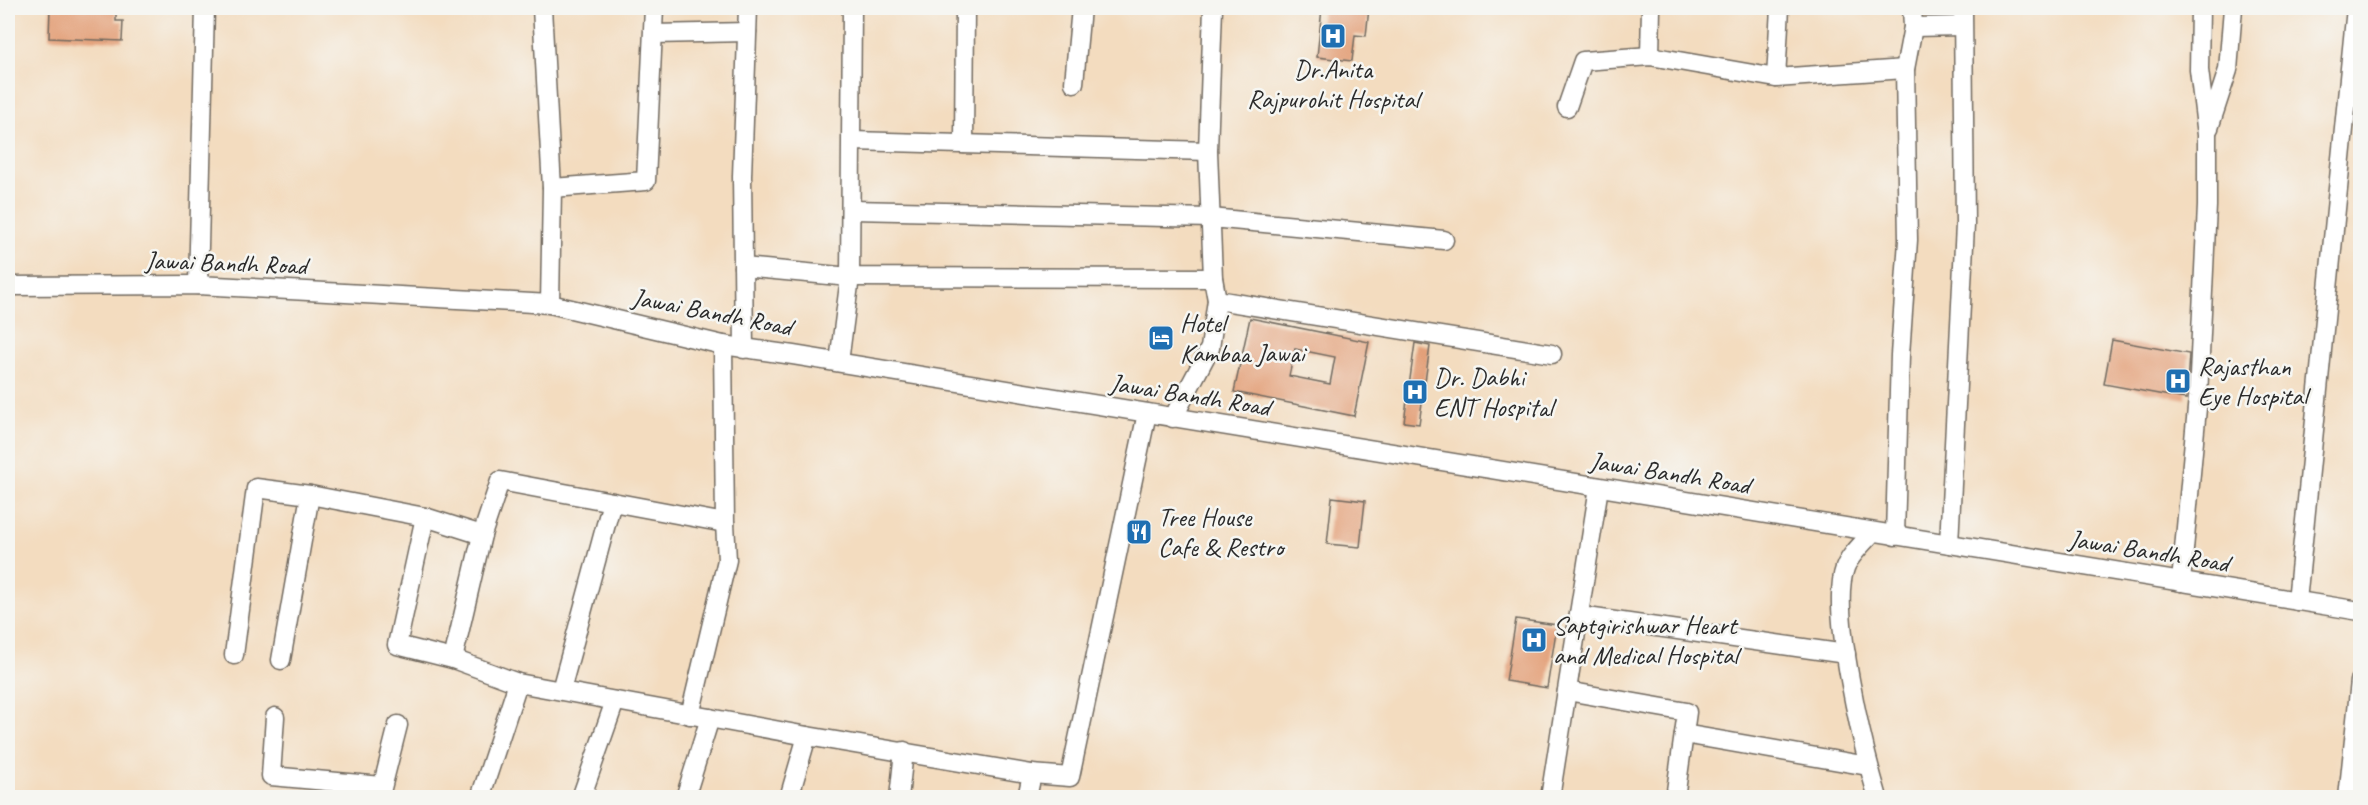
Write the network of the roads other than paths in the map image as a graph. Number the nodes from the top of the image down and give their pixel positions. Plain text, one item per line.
1 (205, 8) edge
2 (542, 8) edge
3 (654, 8) edge
4 (748, 8) edge
5 (852, 8) edge
6 (965, 8) edge
7 (1081, 8) edge
8 (1213, 8) edge
9 (1652, 8) edge
10 (1780, 8) edge
11 (1912, 8) edge
12 (1963, 8) edge
13 (2200, 8) edge
14 (2233, 8) edge
15 (2356, 8) edge
16 (1962, 26) junction
17 (1912, 27) junction
18 (747, 32) junction
19 (654, 34) junction
20 (1650, 56) junction
21 (1905, 69) junction
22 (1776, 78) junction
23 (1074, 83) dead end
24 (1567, 107) dead end
25 (2207, 135) junction
26 (852, 141) junction
27 (964, 144) junction
28 (1208, 151) junction
29 (552, 189) junction
30 (852, 210) junction
31 (1210, 218) junction
32 (1444, 240) dead end
33 (743, 267) junction
34 (850, 277) junction
35 (1213, 278) junction
36 (198, 285) junction
37 (8, 286) edge
38 (1217, 300) junction
39 (549, 304) junction
40 (723, 345) junction
41 (744, 349) junction
42 (1552, 354) dead end
43 (839, 362) junction
44 (1148, 414) junction
45 (1173, 418) junction
46 (1599, 487) junction
47 (310, 495) junction
48 (612, 502) junction
49 (425, 517) junction
50 (725, 524) junction
51 (1873, 532) junction
52 (482, 535) junction
53 (1895, 536) junction
54 (1949, 544) junction
55 (2181, 582) junction
56 (2297, 601) junction
57 (2361, 611) edge
58 (1580, 616) junction
59 (1846, 654) junction
60 (234, 655) dead end
61 (453, 659) junction
62 (281, 660) dead end
63 (2361, 681) edge
64 (518, 683) junction
65 (561, 690) junction
66 (1567, 691) junction
67 (615, 701) junction
68 (690, 715) junction
69 (275, 717) dead end
70 (710, 718) junction
71 (398, 725) dead end
72 (1684, 734) junction
73 (807, 736) junction
74 (904, 751) junction
75 (1869, 766) junction
76 (1032, 774) junction
77 (381, 792) edge
78 (480, 798) edge
79 (581, 798) edge
80 (685, 798) edge
81 (789, 798) edge
82 (899, 798) edge
83 (1027, 798) edge
84 (1550, 798) edge
85 (1675, 798) edge
86 (1878, 798) edge
87 (2348, 798) edge

1 - 36 street
2 - 29 street
3 - 19 street
4 - 18 street
5 - 26 street
6 - 27 street
7 - 23 street
8 - 28 street
9 - 20 street
10 - 22 street
11 - 17 street
12 - 16 street
13 - 25 street
14 - 25 street
15 - 56 street
16 - 17 street
16 - 54 street
17 - 21 street
18 - 19 street
18 - 33 street
19 - 29 street
20 - 22 street
20 - 24 street
21 - 22 street
21 - 53 street
25 - 55 street
26 - 27 street
26 - 30 street
27 - 28 street
28 - 31 street
29 - 39 street
30 - 31 street
30 - 34 street
31 - 32 street
31 - 35 street
33 - 34 street
33 - 41 street
34 - 35 street
34 - 43 street
35 - 38 street
36 - 37 street, Jawai Bandh Road
36 - 39 street, Jawai Bandh Road
38 - 42 street
38 - 45 street
39 - 40 street, Jawai Bandh Road
40 - 41 street, Jawai Bandh Road
40 - 50 street
41 - 43 street, Jawai Bandh Road
43 - 44 street, Jawai Bandh Road
44 - 45 street, Jawai Bandh Road
44 - 76 street
45 - 46 street, Jawai Bandh Road
46 - 51 street, Jawai Bandh Road
46 - 58 street
47 - 49 street
47 - 60 street
47 - 62 street
48 - 50 street
48 - 52 street
48 - 65 street
49 - 52 street
49 - 61 street
50 - 68 street
51 - 53 street, Jawai Bandh Road
51 - 59 street
52 - 61 street
53 - 54 street, Jawai Bandh Road
54 - 55 street, Jawai Bandh Road
55 - 56 street, Jawai Bandh Road
56 - 57 street, Jawai Bandh Road
58 - 59 street
58 - 66 street
59 - 75 street
61 - 64 street
63 - 87 street
64 - 65 street
64 - 78 street
65 - 67 street
66 - 72 street
66 - 84 street
67 - 68 street
67 - 79 street
68 - 70 street
69 - 77 street
70 - 73 street
70 - 80 street
71 - 77 street
72 - 75 street
72 - 85 street
73 - 74 street
73 - 81 street
74 - 76 street
74 - 82 street
75 - 86 street
76 - 83 street

